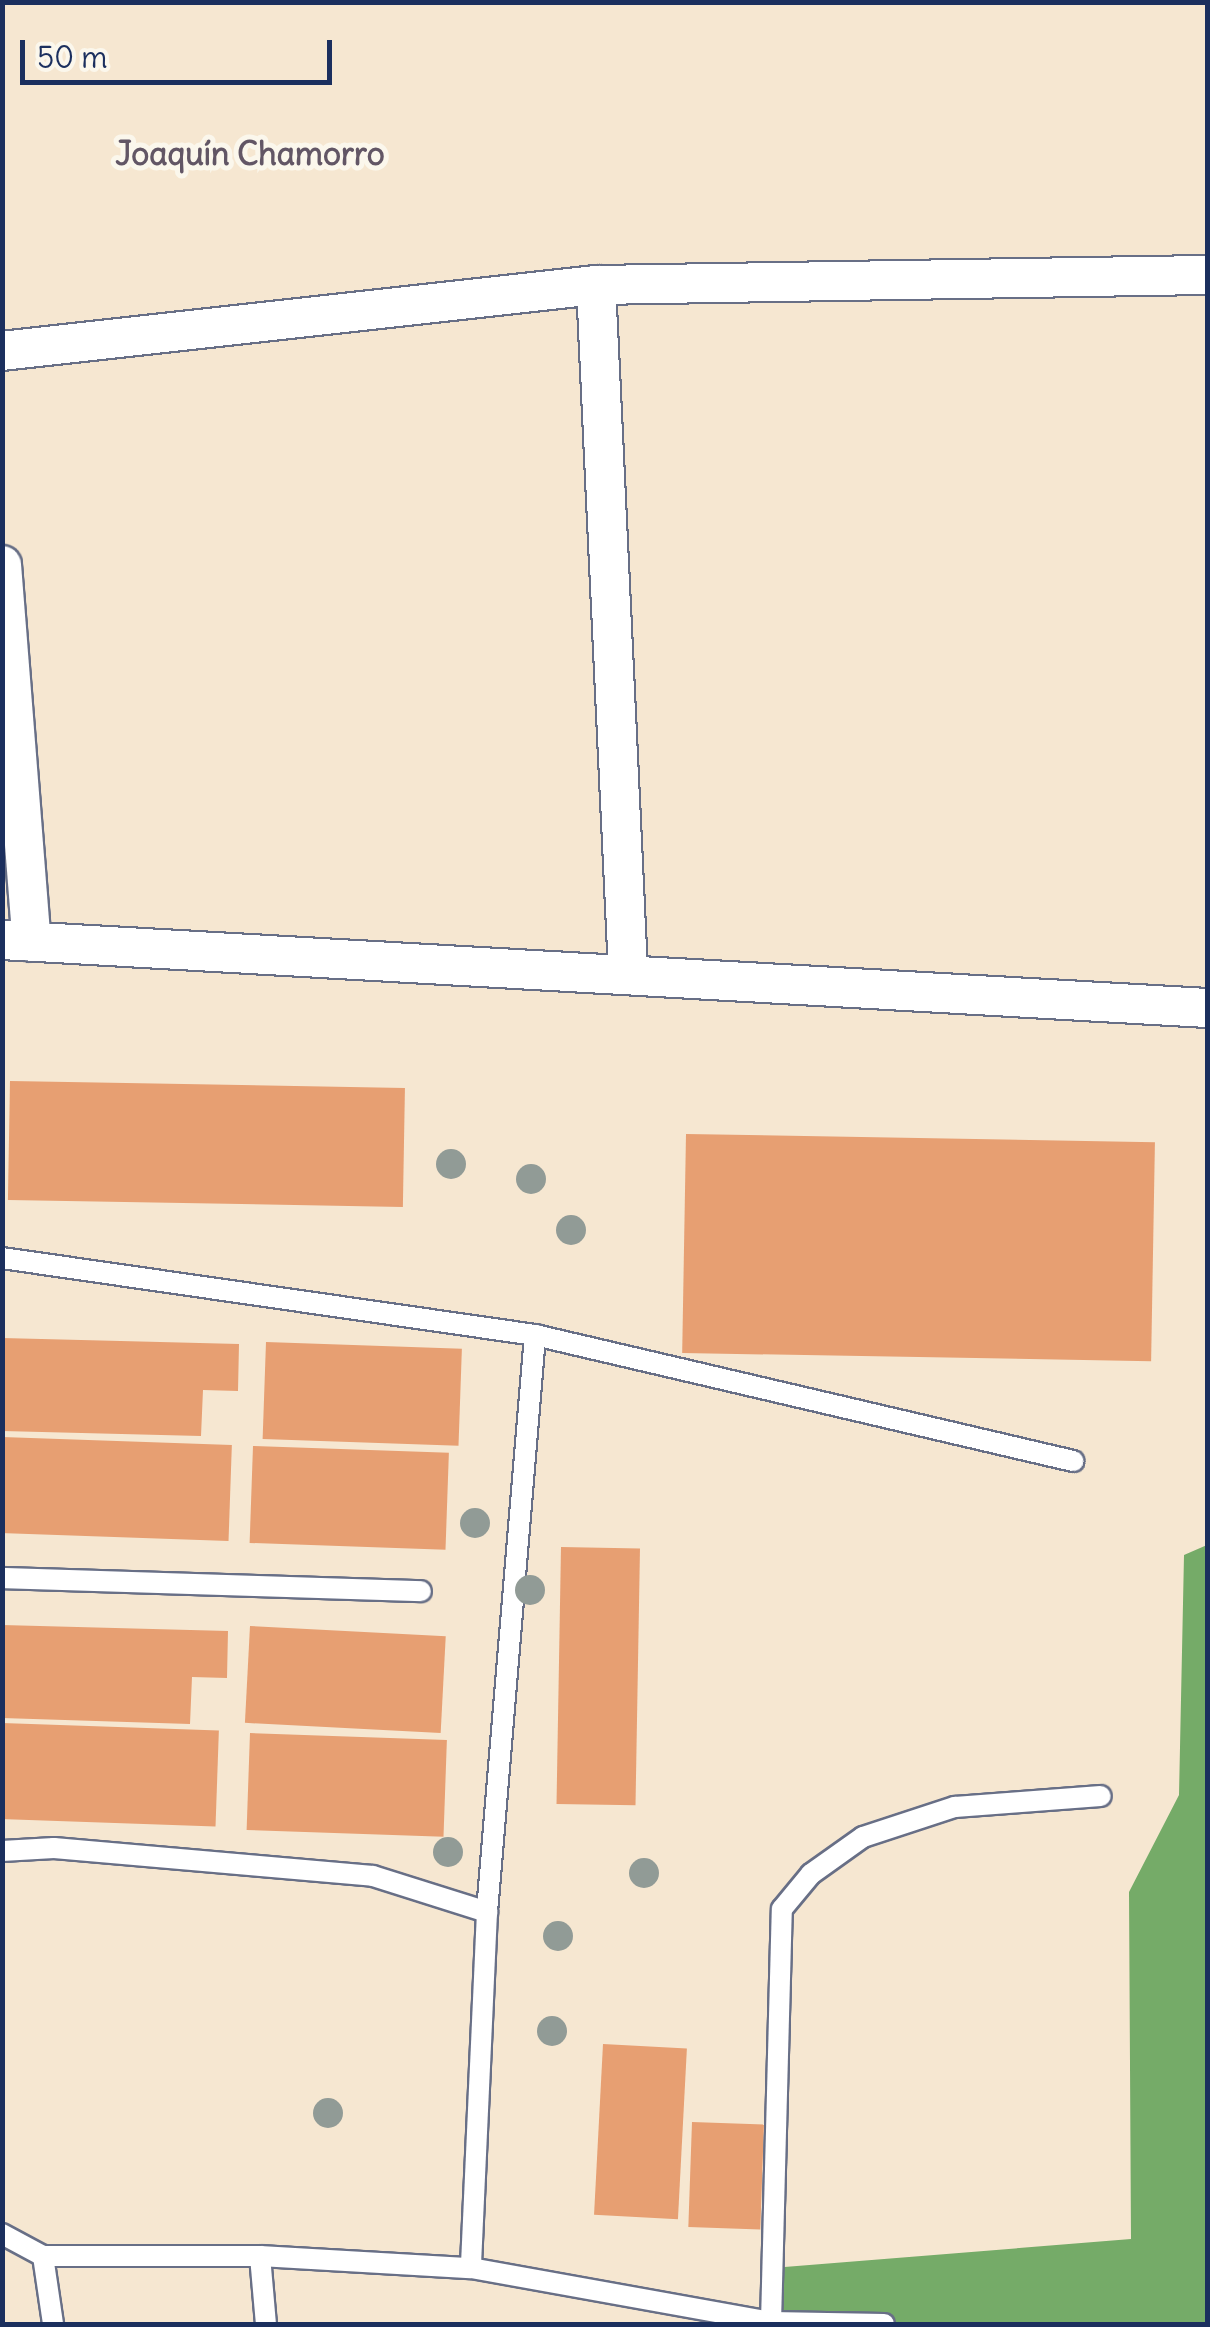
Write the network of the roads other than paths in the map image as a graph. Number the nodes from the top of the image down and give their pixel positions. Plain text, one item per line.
1 (1208, 274) edge
2 (596, 285) junction
3 (2, 351) edge
4 (2, 565) edge
5 (17, 941) edge
6 (628, 971) junction
7 (1208, 1008) edge
8 (2, 1258) edge
9 (535, 1336) junction
10 (1073, 1461) dead end
11 (2, 1578) edge
12 (420, 1591) dead end
13 (1101, 1796) dead end
14 (2, 1851) edge
15 (486, 1912) junction
16 (2, 2234) edge
17 (43, 2256) junction
18 (260, 2256) junction
19 (471, 2268) junction
20 (771, 2322) junction
21 (53, 2324) edge
22 (266, 2324) edge
23 (884, 2324) edge

1 - 2 street
2 - 3 street
2 - 6 street
4 - 5 street
5 - 6 street
6 - 7 street
8 - 9 lane
9 - 10 lane
9 - 15 lane
11 - 12 lane
13 - 20 lane
14 - 15 lane
15 - 19 lane
16 - 17 lane
17 - 18 lane
17 - 21 lane
18 - 19 lane
18 - 22 lane
19 - 20 lane
20 - 23 lane

